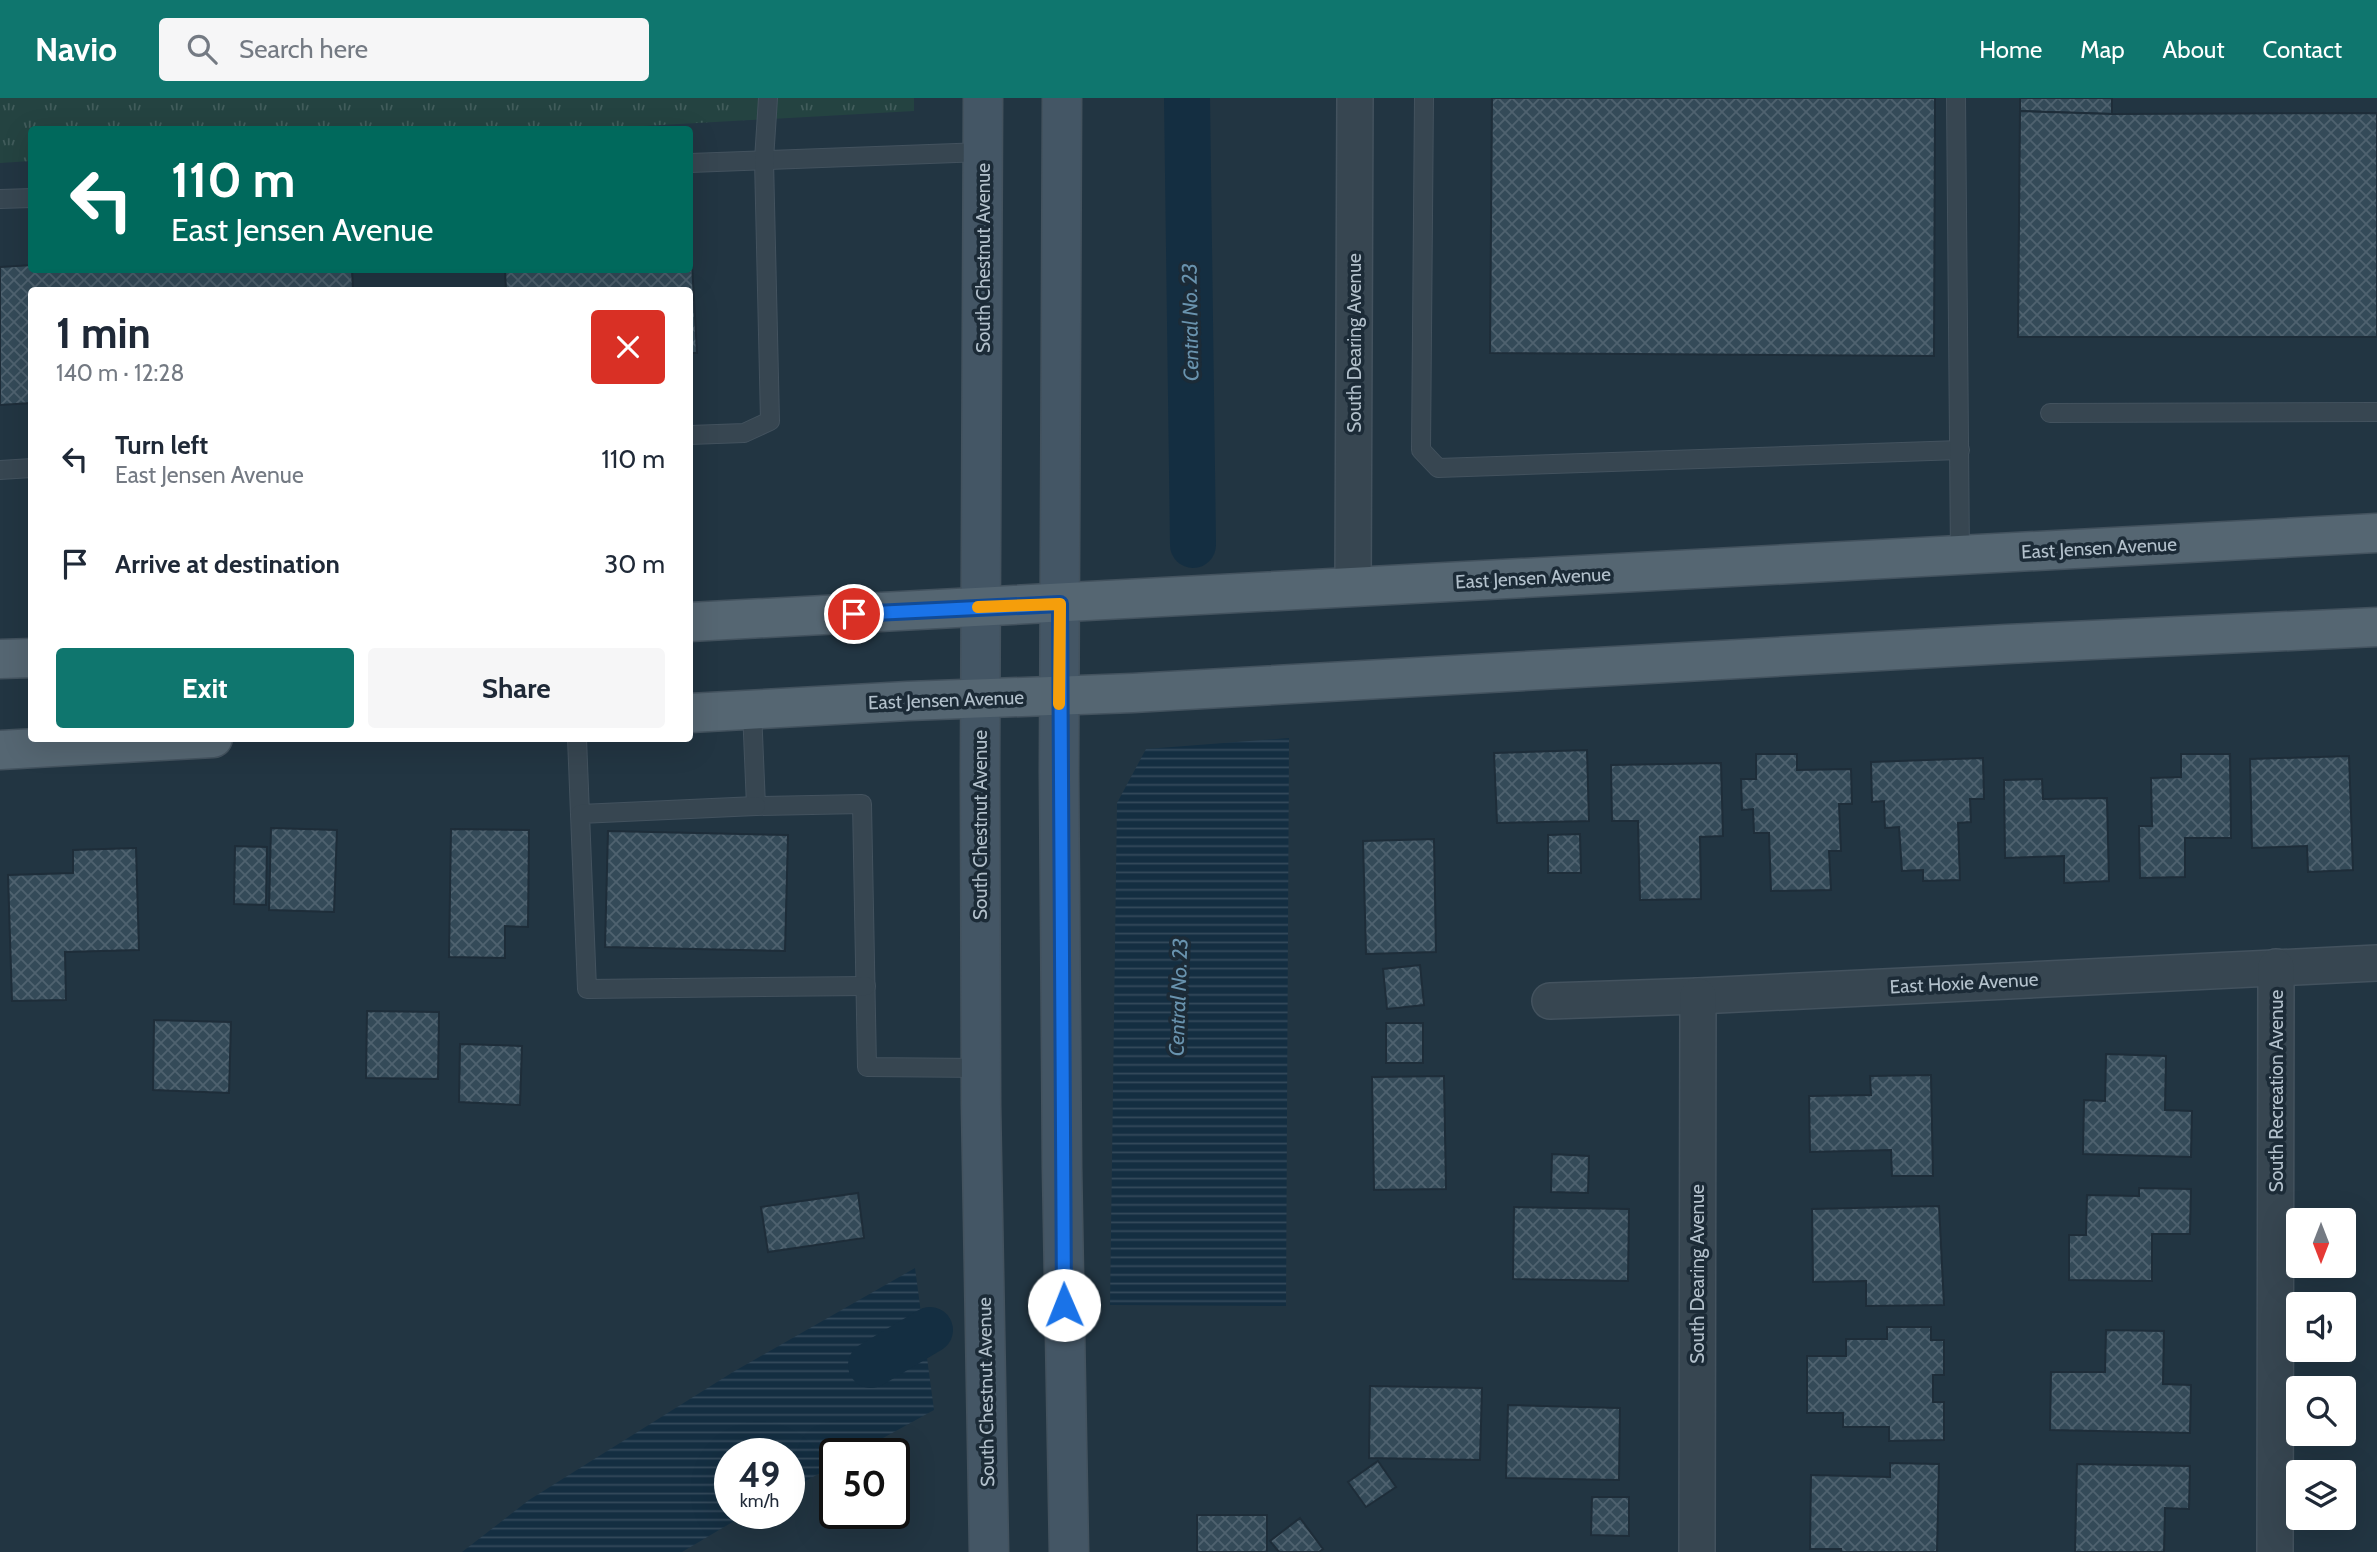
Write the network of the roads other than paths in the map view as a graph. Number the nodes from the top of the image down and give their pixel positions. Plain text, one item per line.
1 (768, 98) edge
2 (983, 98) edge
3 (1355, 98) edge
4 (1424, 98) edge
5 (1956, 98) edge
6 (1061, 107) edge
7 (983, 152) junction
8 (764, 160) junction
9 (693, 163) edge
10 (28, 198) edge
11 (0, 200) edge
12 (2377, 412) edge
13 (2050, 413) dead end
14 (693, 435) edge
15 (1960, 450) junction
16 (28, 468) edge
17 (0, 470) edge
18 (2377, 533) edge
19 (1960, 556) junction
20 (1353, 588) junction
21 (1060, 604) junction
22 (981, 607) junction
23 (693, 622) edge
24 (2377, 627) edge
25 (28, 658) edge
26 (0, 659) edge
27 (1059, 696) junction
28 (980, 699) junction
29 (752, 710) junction
30 (693, 713) edge
31 (142, 742) edge
32 (577, 742) edge
33 (0, 750) edge
34 (756, 806) junction
35 (580, 814) junction
36 (2377, 963) edge
37 (2276, 967) junction
38 (866, 986) junction
39 (1698, 996) junction
40 (1550, 1001) dead end
41 (981, 1068) junction
42 (989, 1552) edge
43 (1069, 1552) edge
44 (1697, 1552) edge
45 (2275, 1552) edge

1 - 8 lane
2 - 7 main road, South Chestnut Avenue
3 - 20 street, South Dearing Avenue
4 - 15 lane
5 - 15 lane
6 - 21 main road
7 - 8 lane
7 - 22 main road, South Chestnut Avenue
8 - 9 lane
8 - 14 lane
10 - 11 lane
12 - 13 lane
15 - 19 lane
16 - 17 lane
18 - 19 main road, East Jensen Avenue
19 - 20 main road, East Jensen Avenue
20 - 21 main road, East Jensen Avenue
21 - 22 main road, East Jensen Avenue
21 - 27 main road
22 - 23 main road, East Jensen Avenue
22 - 28 main road, South Chestnut Avenue
24 - 27 main road, East Jensen Avenue
25 - 26 main road
27 - 28 main road, East Jensen Avenue
27 - 43 main road
28 - 29 main road, East Jensen Avenue
28 - 41 main road, South Chestnut Avenue
29 - 30 main road, East Jensen Avenue
29 - 34 lane
31 - 33 main road
32 - 35 lane
34 - 35 lane
34 - 38 lane
35 - 38 lane
36 - 37 street, East Hoxie Avenue
37 - 39 street, East Hoxie Avenue
37 - 45 street, South Recreation Avenue
38 - 41 lane
39 - 40 street, East Hoxie Avenue
39 - 44 street, South Dearing Avenue
41 - 42 main road, South Chestnut Avenue

